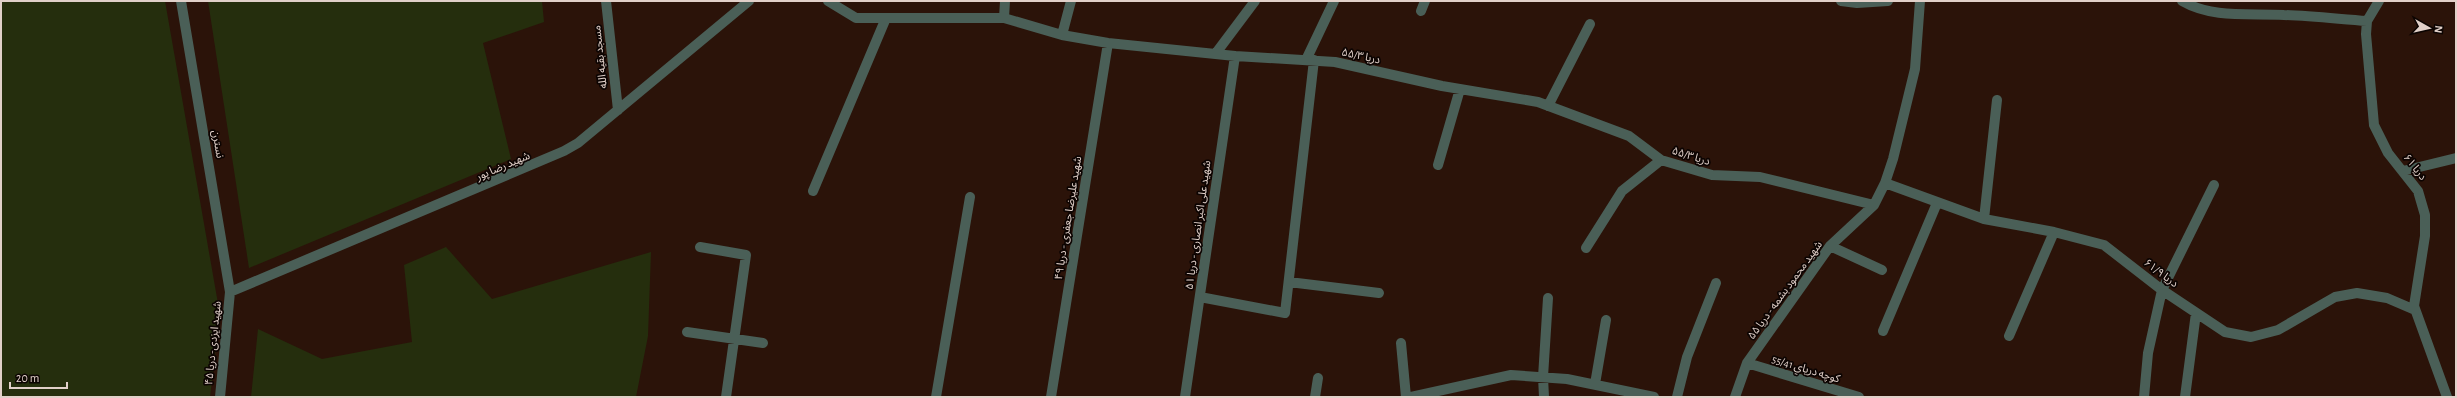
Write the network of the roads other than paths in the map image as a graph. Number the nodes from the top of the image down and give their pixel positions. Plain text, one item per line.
1 (181, 1) edge
2 (606, 1) edge
3 (749, 1) edge
4 (828, 1) edge
5 (1005, 1) edge
6 (1071, 1) edge
7 (1255, 1) edge
8 (1334, 1) edge
9 (1425, 1) edge
10 (1841, 1) edge
11 (1888, 1) edge
12 (1920, 1) edge
13 (2182, 1) edge
14 (2378, 2) edge
15 (1421, 11) dead end
16 (886, 18) junction
17 (1004, 18) junction
18 (2367, 21) junction
19 (1590, 24) dead end
20 (1062, 34) junction
21 (1108, 43) junction
22 (1216, 53) junction
23 (1235, 56) junction
24 (1310, 60) junction
25 (1460, 89) junction
26 (1997, 100) dead end
27 (1548, 106) junction
28 (618, 110) junction
29 (2456, 158) edge
30 (1661, 160) junction
31 (1438, 165) dead end
32 (2403, 171) junction
33 (1885, 183) junction
34 (2214, 185) dead end
35 (813, 190) dead end
36 (970, 197) dead end
37 (1937, 203) junction
38 (1874, 205) junction
39 (1984, 219) junction
40 (2054, 232) junction
41 (1830, 246) junction
42 (700, 247) dead end
43 (1586, 248) dead end
44 (1882, 270) dead end
45 (1289, 282) junction
46 (1716, 283) dead end
47 (2162, 290) junction
48 (230, 292) junction
49 (1379, 293) dead end
50 (1200, 297) junction
51 (1548, 298) dead end
52 (2415, 310) junction
53 (2196, 313) junction
54 (1606, 320) dead end
55 (1883, 331) dead end
56 (687, 332) dead end
57 (2009, 336) dead end
58 (734, 339) junction
59 (763, 343) dead end
60 (1401, 343) dead end
61 (1747, 363) junction
62 (1543, 377) junction
63 (1318, 378) dead end
64 (1595, 384) junction
65 (220, 397) edge
66 (726, 397) edge
67 (936, 397) edge
68 (1051, 397) edge
69 (1185, 397) edge
70 (1315, 397) edge
71 (1406, 397) edge
72 (1411, 397) edge
73 (1544, 397) edge
74 (1654, 397) edge
75 (1677, 397) edge
76 (1735, 397) edge
77 (1859, 397) edge
78 (2144, 397) edge
79 (2185, 397) edge
80 (2447, 397) edge

1 - 48 street, نسترن
2 - 28 street, مسجد بقیه الله
3 - 28 street, شهید رضا پور
4 - 16 street, دریا ۵۵/۳
5 - 17 street
6 - 20 street
7 - 22 street
8 - 24 street
9 - 15 street
10 - 11 street
12 - 33 street, شهید محمود بشمه - دریا ۵۵
13 - 18 street
14 - 18 street
16 - 17 street, دریا ۵۵/۳
16 - 35 street
17 - 20 street, دریا ۵۵/۳
18 - 32 street, دریا ۶۱
19 - 27 street
20 - 21 street, دریا ۵۵/۳
21 - 22 street, دریا ۵۵/۳
21 - 68 street, شهید علیرضا جعفری - دریا ۴۹
22 - 23 street, دریا ۵۵/۳
23 - 24 street, دریا ۵۵/۳
23 - 50 street, شهید علی اکبر انصاری - دریا ۵۱
24 - 25 street, دریا ۵۵/۳
24 - 45 street
25 - 27 street, دریا ۵۵/۳
25 - 31 street
26 - 39 street
27 - 30 street, دریا ۵۵/۳
28 - 48 street, شهید رضا پور
29 - 32 street
30 - 38 street, دریا ۵۵/۳
30 - 43 street
32 - 52 street, دریا ۶۱
33 - 37 street, دریا ۶۱/۹
33 - 38 street, شهید محمود بشمه - دریا ۵۵
34 - 47 street
36 - 67 street
37 - 39 street, دریا ۶۱/۹
37 - 55 street
38 - 41 street, شهید محمود بشمه - دریا ۵۵
39 - 40 street, دریا ۶۱/۹
40 - 47 street, دریا ۶۱/۹
40 - 57 street
41 - 44 street
41 - 61 street, شهید محمود بشمه - دریا ۵۵
42 - 58 street
45 - 49 street
45 - 50 street
46 - 75 street
47 - 53 street, دریا ۶۱/۹
47 - 78 street
48 - 65 street, شهید ایزدی- دریا ۴۵
50 - 69 street, شهید علی اکبر انصاری - دریا ۵۱
51 - 62 street
52 - 53 street, دریا ۶۱/۹
52 - 80 street, دریا ۶۱
53 - 79 street
54 - 64 street
56 - 58 street
58 - 59 street
58 - 66 street
60 - 71 street
61 - 76 street, شهید محمود بشمه - دریا ۵۵
61 - 77 street, كوچه درياي 55/41
62 - 64 street
62 - 72 street
62 - 73 street
63 - 70 street
64 - 74 street

